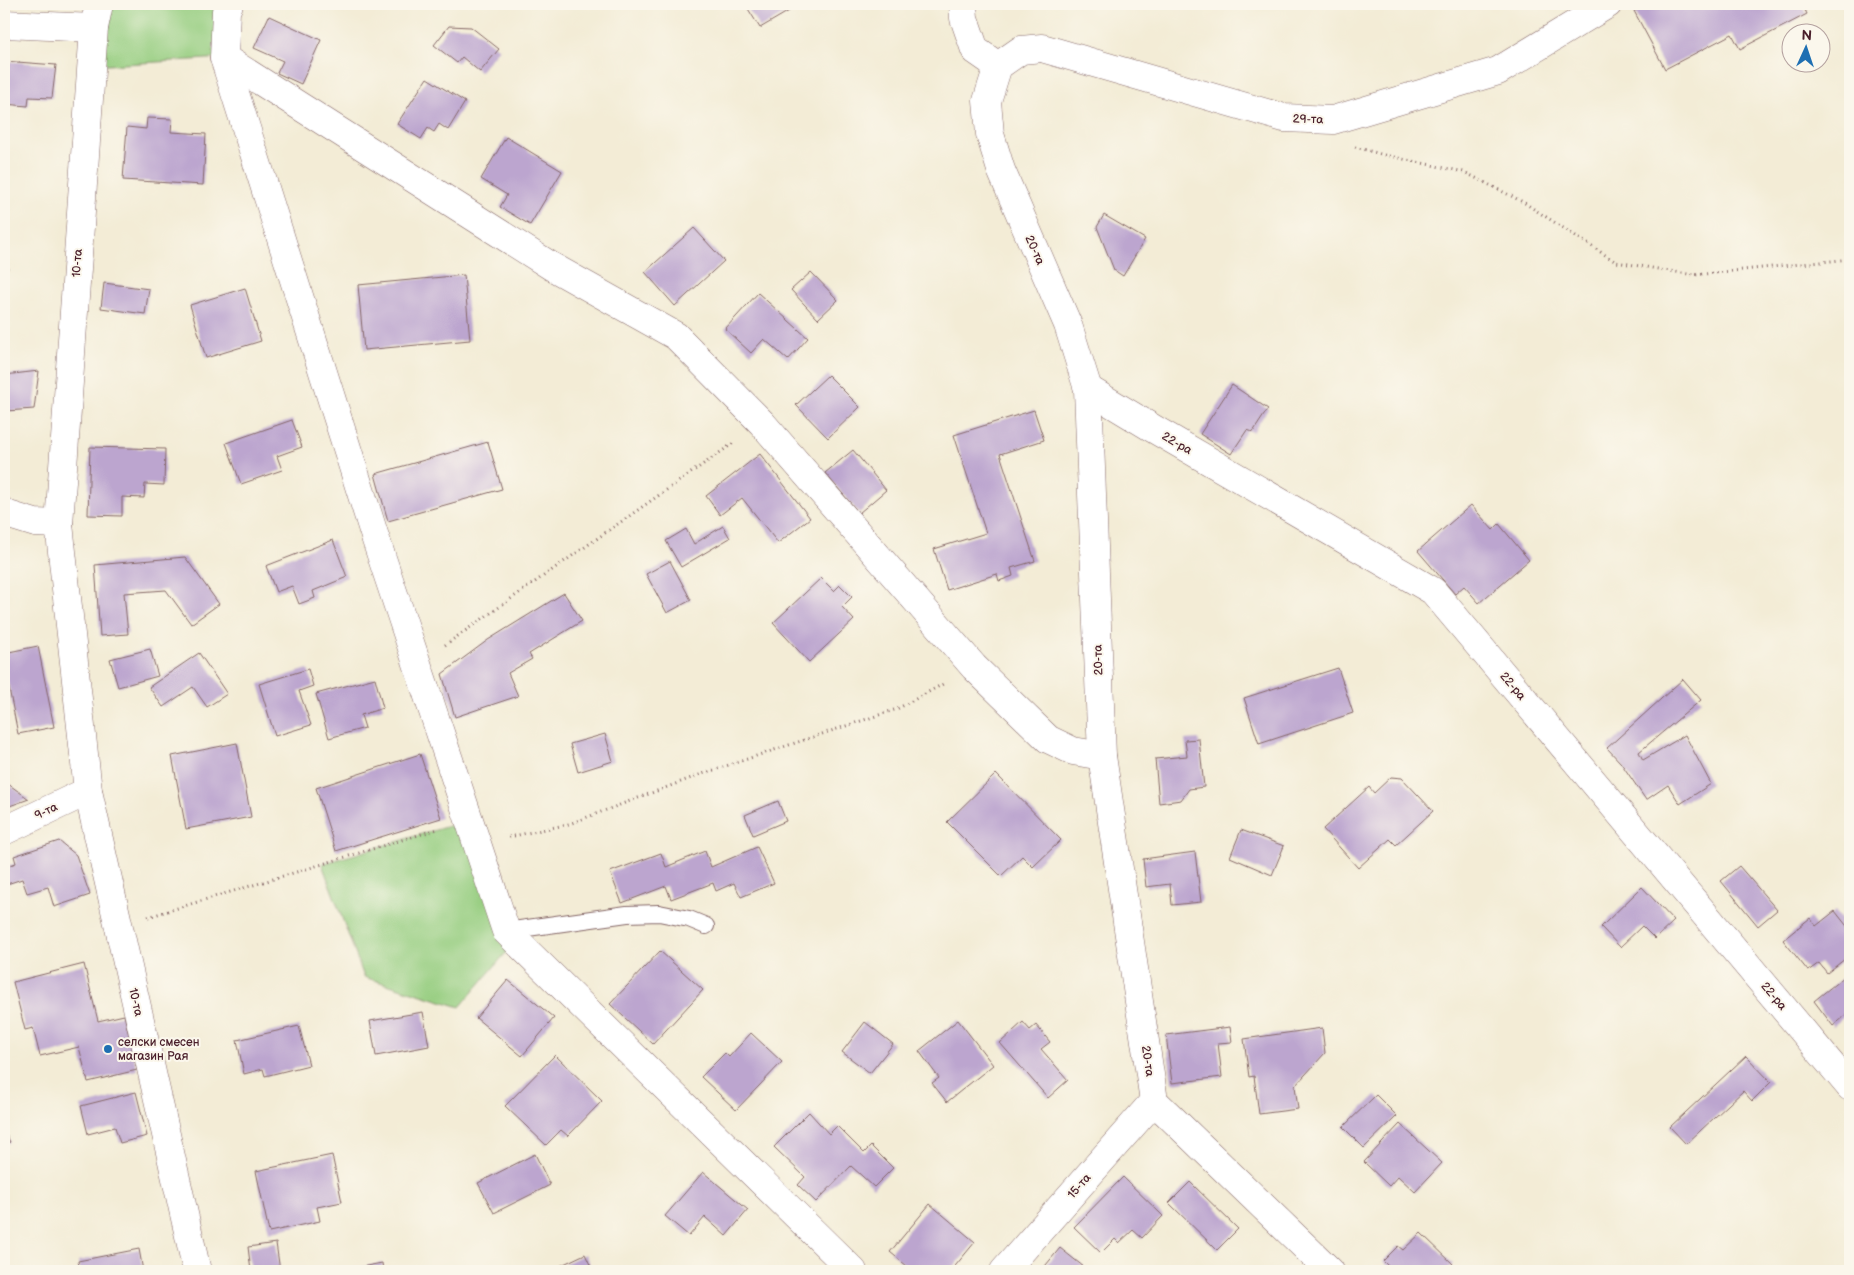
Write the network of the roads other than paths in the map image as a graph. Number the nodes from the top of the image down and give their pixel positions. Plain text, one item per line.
1 (229, 4) edge
2 (963, 4) edge
3 (1608, 4) edge
4 (97, 16) edge
5 (4, 24) edge
6 (224, 58) junction
7 (998, 66) junction
8 (1088, 389) junction
9 (4, 512) edge
10 (59, 524) junction
11 (1102, 756) junction
12 (88, 791) junction
13 (4, 831) edge
14 (706, 926) dead end
15 (506, 931) junction
16 (1850, 1087) edge
17 (1154, 1100) junction
18 (196, 1271) edge
19 (853, 1271) edge
20 (1004, 1271) edge
21 (1330, 1271) edge

1 - 6 street
2 - 7 street
3 - 7 street, 29-та
4 - 5 street
4 - 10 street, 10-та
6 - 11 street
6 - 15 street
7 - 8 street, 20-та
8 - 11 street, 20-та
8 - 16 street, 22-ра
9 - 10 street
10 - 12 street, 10-та
11 - 17 street, 20-та
12 - 13 street, 9-та
12 - 18 street, 10-та
14 - 15 lane
15 - 19 street
17 - 20 street, 15-та
17 - 21 street

